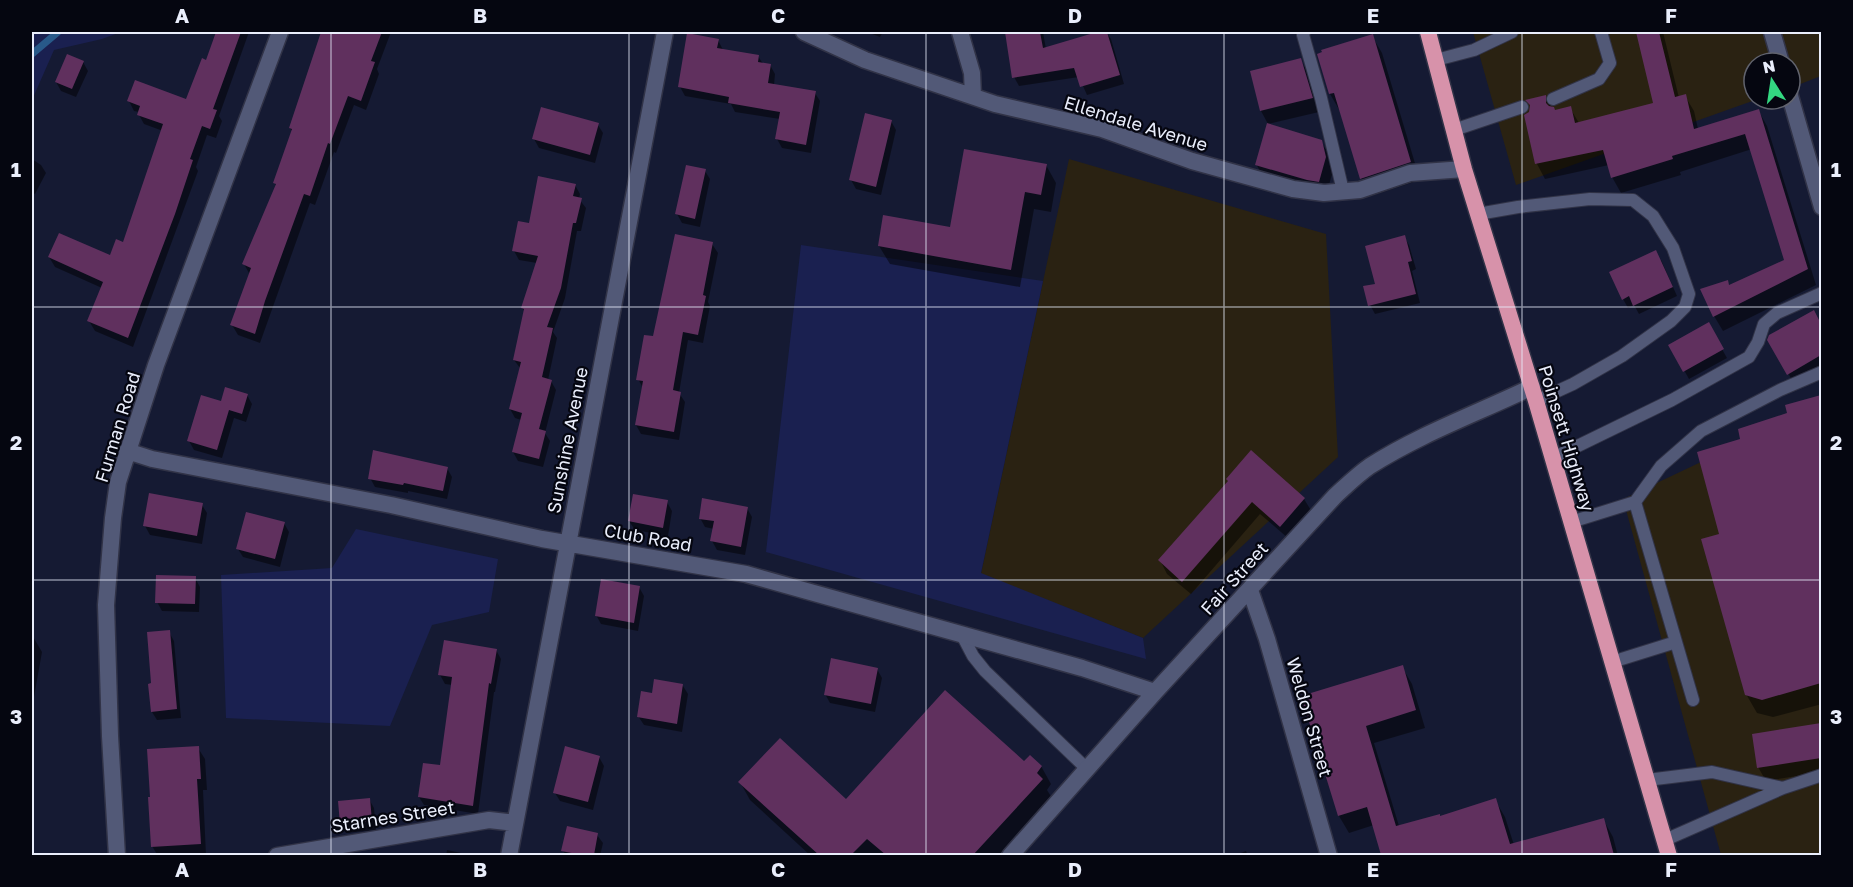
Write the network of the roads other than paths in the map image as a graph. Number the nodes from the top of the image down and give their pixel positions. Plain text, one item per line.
1 (280, 32) edge
2 (664, 32) edge
3 (804, 32) edge
4 (960, 32) edge
5 (1304, 32) edge
6 (1428, 32) edge
7 (1512, 32) edge
8 (1601, 32) edge
9 (1772, 32) edge
10 (1778, 51) edge
11 (1436, 60) junction
12 (973, 96) junction
13 (1553, 99) dead end
14 (1522, 107) dead end
15 (1794, 111) edge
16 (1454, 130) junction
17 (1464, 169) junction
18 (1343, 191) junction
19 (1821, 207) edge
20 (1478, 214) junction
21 (1821, 293) edge
22 (1821, 372) edge
23 (1534, 394) junction
24 (127, 451) junction
25 (1553, 458) junction
26 (1635, 502) junction
27 (1571, 522) junction
28 (568, 543) junction
29 (1250, 590) junction
30 (962, 634) junction
31 (1676, 642) junction
32 (1612, 662) junction
33 (1155, 692) junction
34 (1693, 700) dead end
35 (1088, 769) junction
36 (1821, 775) edge
37 (1647, 780) junction
38 (1783, 788) junction
39 (515, 823) junction
40 (1667, 848) edge
41 (117, 855) edge
42 (277, 855) edge
43 (509, 855) edge
44 (1011, 855) edge
45 (1329, 855) edge

1 - 24 street, Furman Road
2 - 28 street, Sunshine Avenue
3 - 12 street, Ellendale Avenue
4 - 12 street
5 - 18 lane
6 - 11 highway, Poinsett Highway
7 - 11 lane
8 - 13 lane
9 - 10 street
11 - 16 highway, Poinsett Highway
12 - 18 street, Ellendale Avenue
14 - 16 lane
15 - 19 street
16 - 17 highway, Poinsett Highway
17 - 18 street, Ellendale Avenue
17 - 20 highway, Poinsett Highway
20 - 23 highway, Poinsett Highway
20 - 23 lane
21 - 25 lane
22 - 26 lane
23 - 25 highway, Poinsett Highway
23 - 29 street, Fair Street
24 - 28 street, Club Road
24 - 41 street, Furman Road
25 - 27 highway, Poinsett Highway
26 - 27 lane
26 - 31 lane
27 - 32 highway, Poinsett Highway
28 - 30 street, Club Road
28 - 39 street, Sunshine Avenue
29 - 33 street, Fair Street
29 - 45 street, Weldon Street
30 - 33 street, Club Road
30 - 35 lane
31 - 32 lane
31 - 34 lane
32 - 37 highway, Poinsett Highway
33 - 35 street, Fair Street
35 - 44 street, Fair Street
36 - 38 lane
37 - 38 lane
37 - 40 highway, Poinsett Highway
38 - 40 lane
39 - 42 street, Starnes Street
39 - 43 street, Sunshine Avenue

